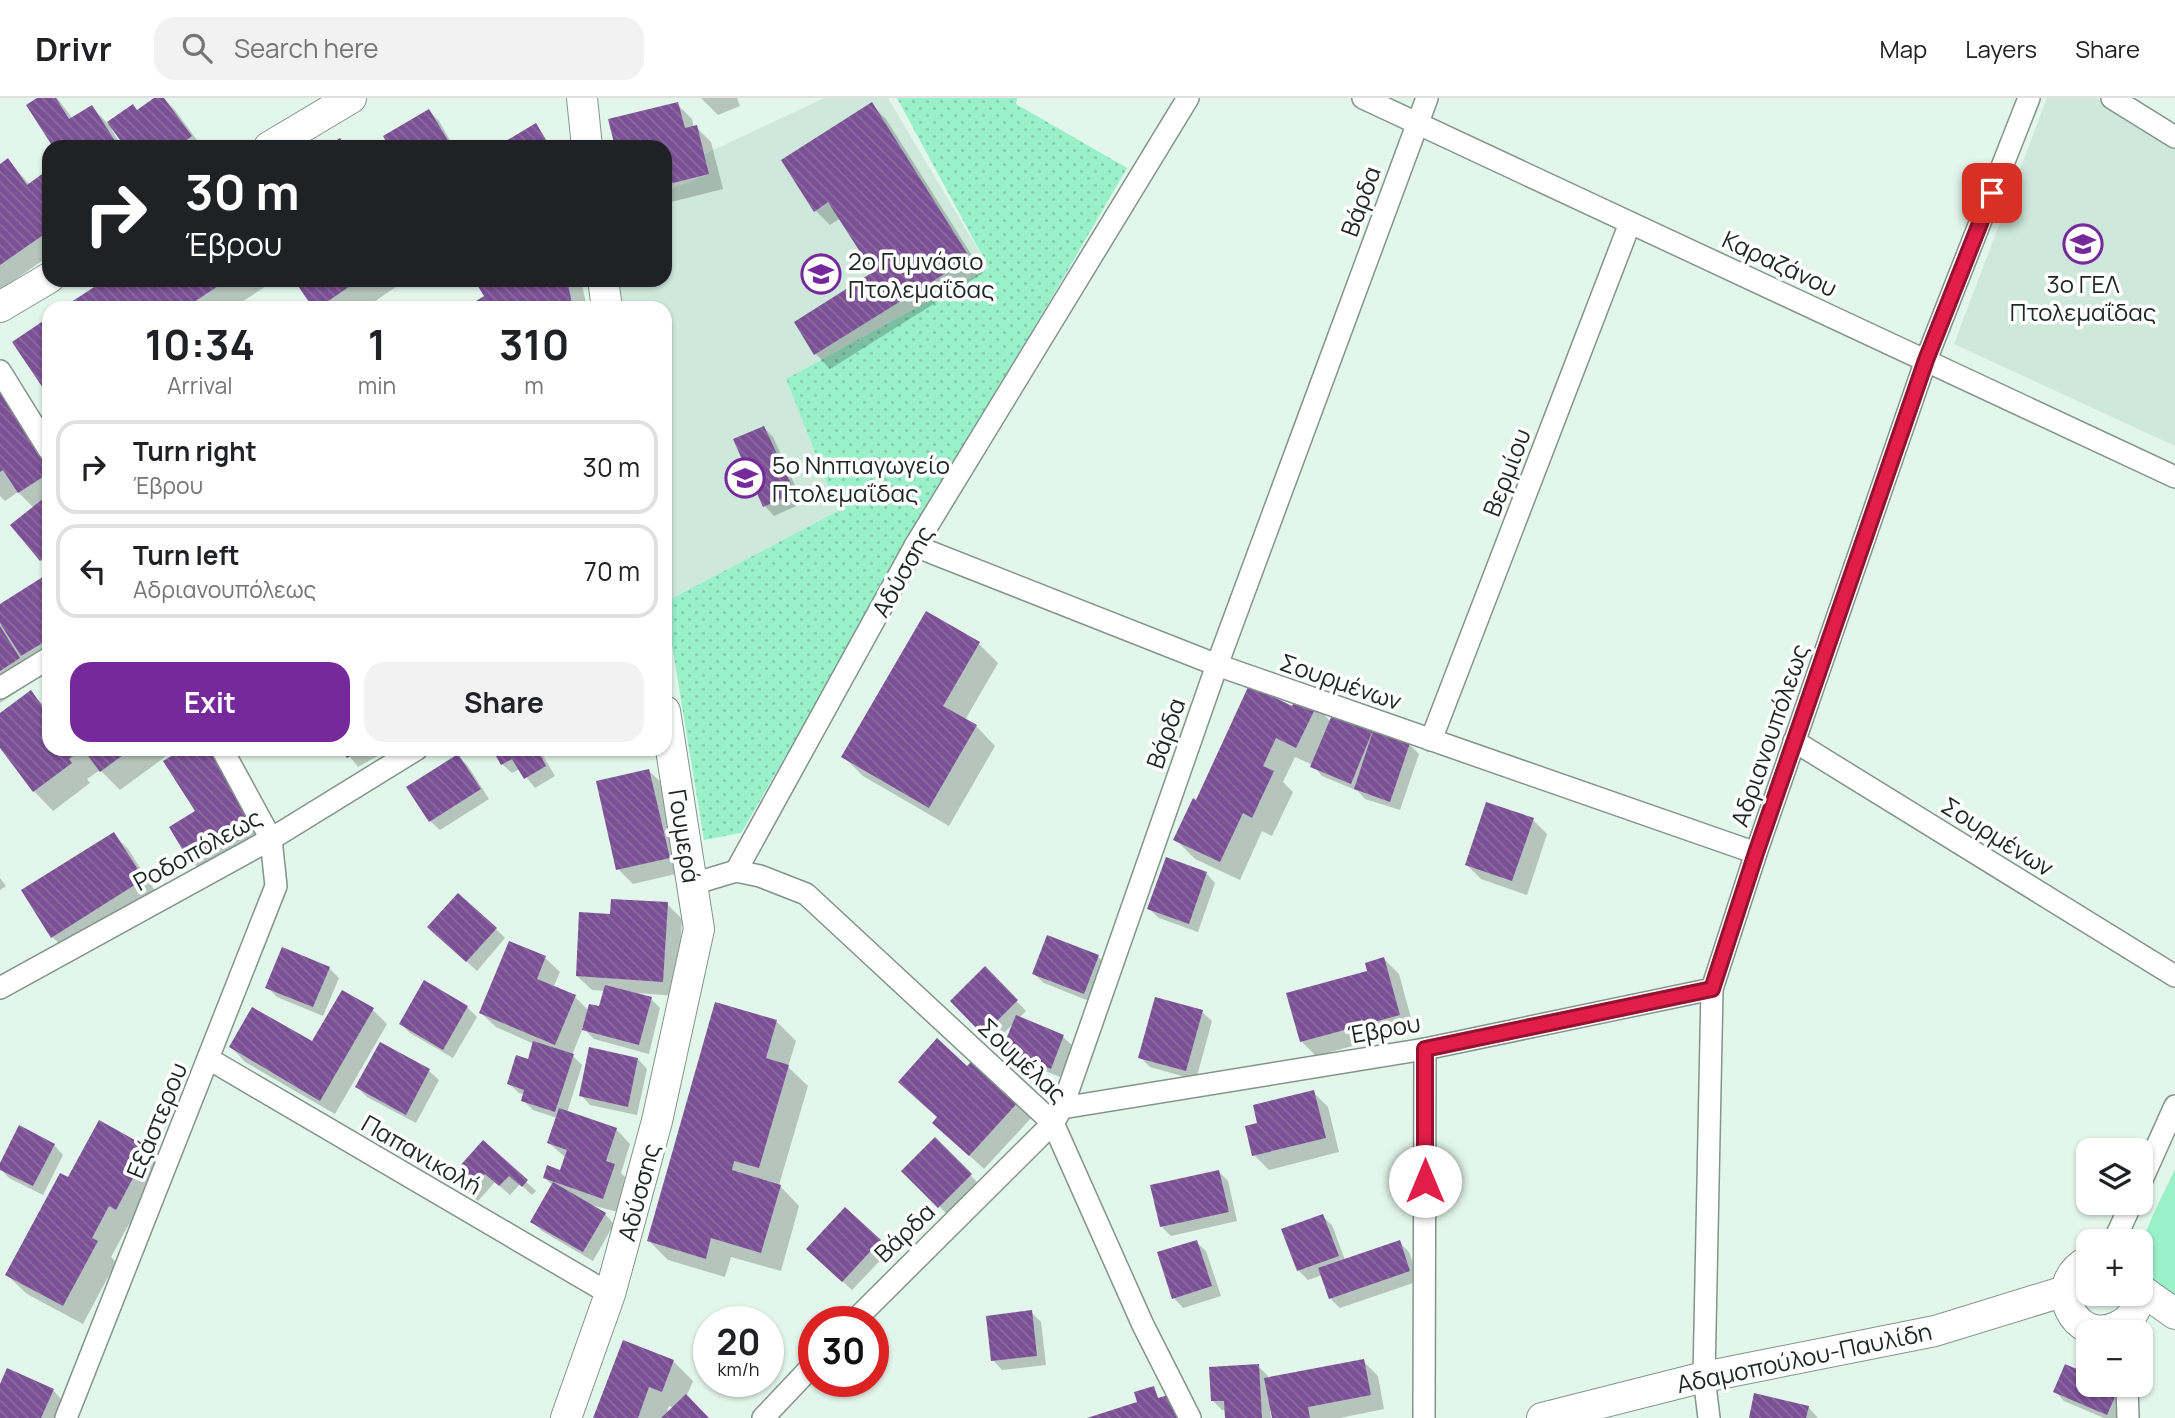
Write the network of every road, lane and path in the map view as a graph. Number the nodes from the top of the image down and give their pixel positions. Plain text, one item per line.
1 (351, 98) edge
2 (582, 98) edge
3 (1188, 98) edge
4 (1363, 98) edge
5 (1427, 98) edge
6 (2029, 98) edge
7 (2112, 98) edge
8 (1416, 124) junction
9 (2175, 137) edge
10 (281, 140) edge
11 (586, 140) edge
12 (1630, 223) junction
13 (42, 282) edge
14 (0, 307) edge
15 (1926, 360) junction
16 (0, 371) edge
17 (42, 439) edge
18 (2175, 477) edge
19 (915, 546) junction
20 (42, 662) edge
21 (1217, 665) junction
22 (0, 688) edge
23 (1432, 740) junction
24 (1794, 741) junction
25 (672, 754) edge
26 (226, 756) edge
27 (406, 756) edge
28 (271, 839) junction
29 (1756, 853) junction
30 (736, 871) junction
31 (693, 884) junction
32 (692, 960) joint
33 (2175, 976) edge
34 (0, 988) edge
35 (1712, 989) junction
36 (1425, 1049) junction
37 (209, 1059) junction
38 (2175, 1106) edge
39 (1058, 1116) junction
40 (2153, 1155) edge
41 (2076, 1269) edge
42 (2065, 1291) junction
43 (610, 1294) junction
44 (2153, 1300) edge
45 (868, 1306) edge
46 (2175, 1314) edge
47 (2077, 1320) edge
48 (1704, 1377) junction
49 (798, 1381) edge
50 (2127, 1397) edge
51 (65, 1418) edge
52 (566, 1418) edge
53 (763, 1418) edge
54 (1190, 1418) edge
55 (1424, 1418) edge
56 (1542, 1418) edge
57 (1709, 1418) edge
58 (2128, 1418) edge

1 - 10 street
2 - 11 street
3 - 19 street, Αδύσσης
4 - 8 street, Καραζάνου
5 - 8 street, Βάρδα
6 - 15 street, Αδριανουπόλεως
7 - 9 street
8 - 12 street, Καραζάνου
8 - 21 street, Βάρδα
12 - 15 street, Καραζάνου
12 - 23 street, Βερμίου
13 - 14 street
15 - 18 street, Καραζάνου
15 - 24 street, Αδριανουπόλεως
16 - 17 street
19 - 21 street, Σουρμένων
19 - 30 street, Αδύσσης
20 - 22 street
21 - 23 street, Σουρμένων
21 - 39 street, Βάρδα
23 - 29 street, Σουρμένων
24 - 29 street, Αδριανουπόλεως
24 - 33 street, Σουρμένων
25 - 31 street, Γουμερά
26 - 28 street
27 - 28 street, Ροδοπόλεως
28 - 34 street, Ροδοπόλεως
28 - 37 street, Εξάστερου
29 - 35 street, Αδριανουπόλεως
30 - 31 street
30 - 39 street, Σουμέλας
31 - 32 street, Γουμερά
32 - 43 street, Αδύσσης
35 - 36 street, Έβρου
35 - 48 street, Αδριανουπόλεως
36 - 39 street, Έβρου
36 - 55 street
37 - 43 street, Παπανικολή
37 - 51 street, Εξάστερου
38 - 40 street
39 - 45 street, Βάρδα
39 - 54 street, Σουμέλας
41 - 42 street
42 - 47 street
42 - 48 street, Αδαμοπούλου-Παυλίδη
43 - 52 street, Αδύσσης
44 - 46 street
48 - 56 street, Αδαμοπούλου-Παυλίδη
48 - 57 street, Αδριανουπόλεως
49 - 53 street
50 - 58 street

